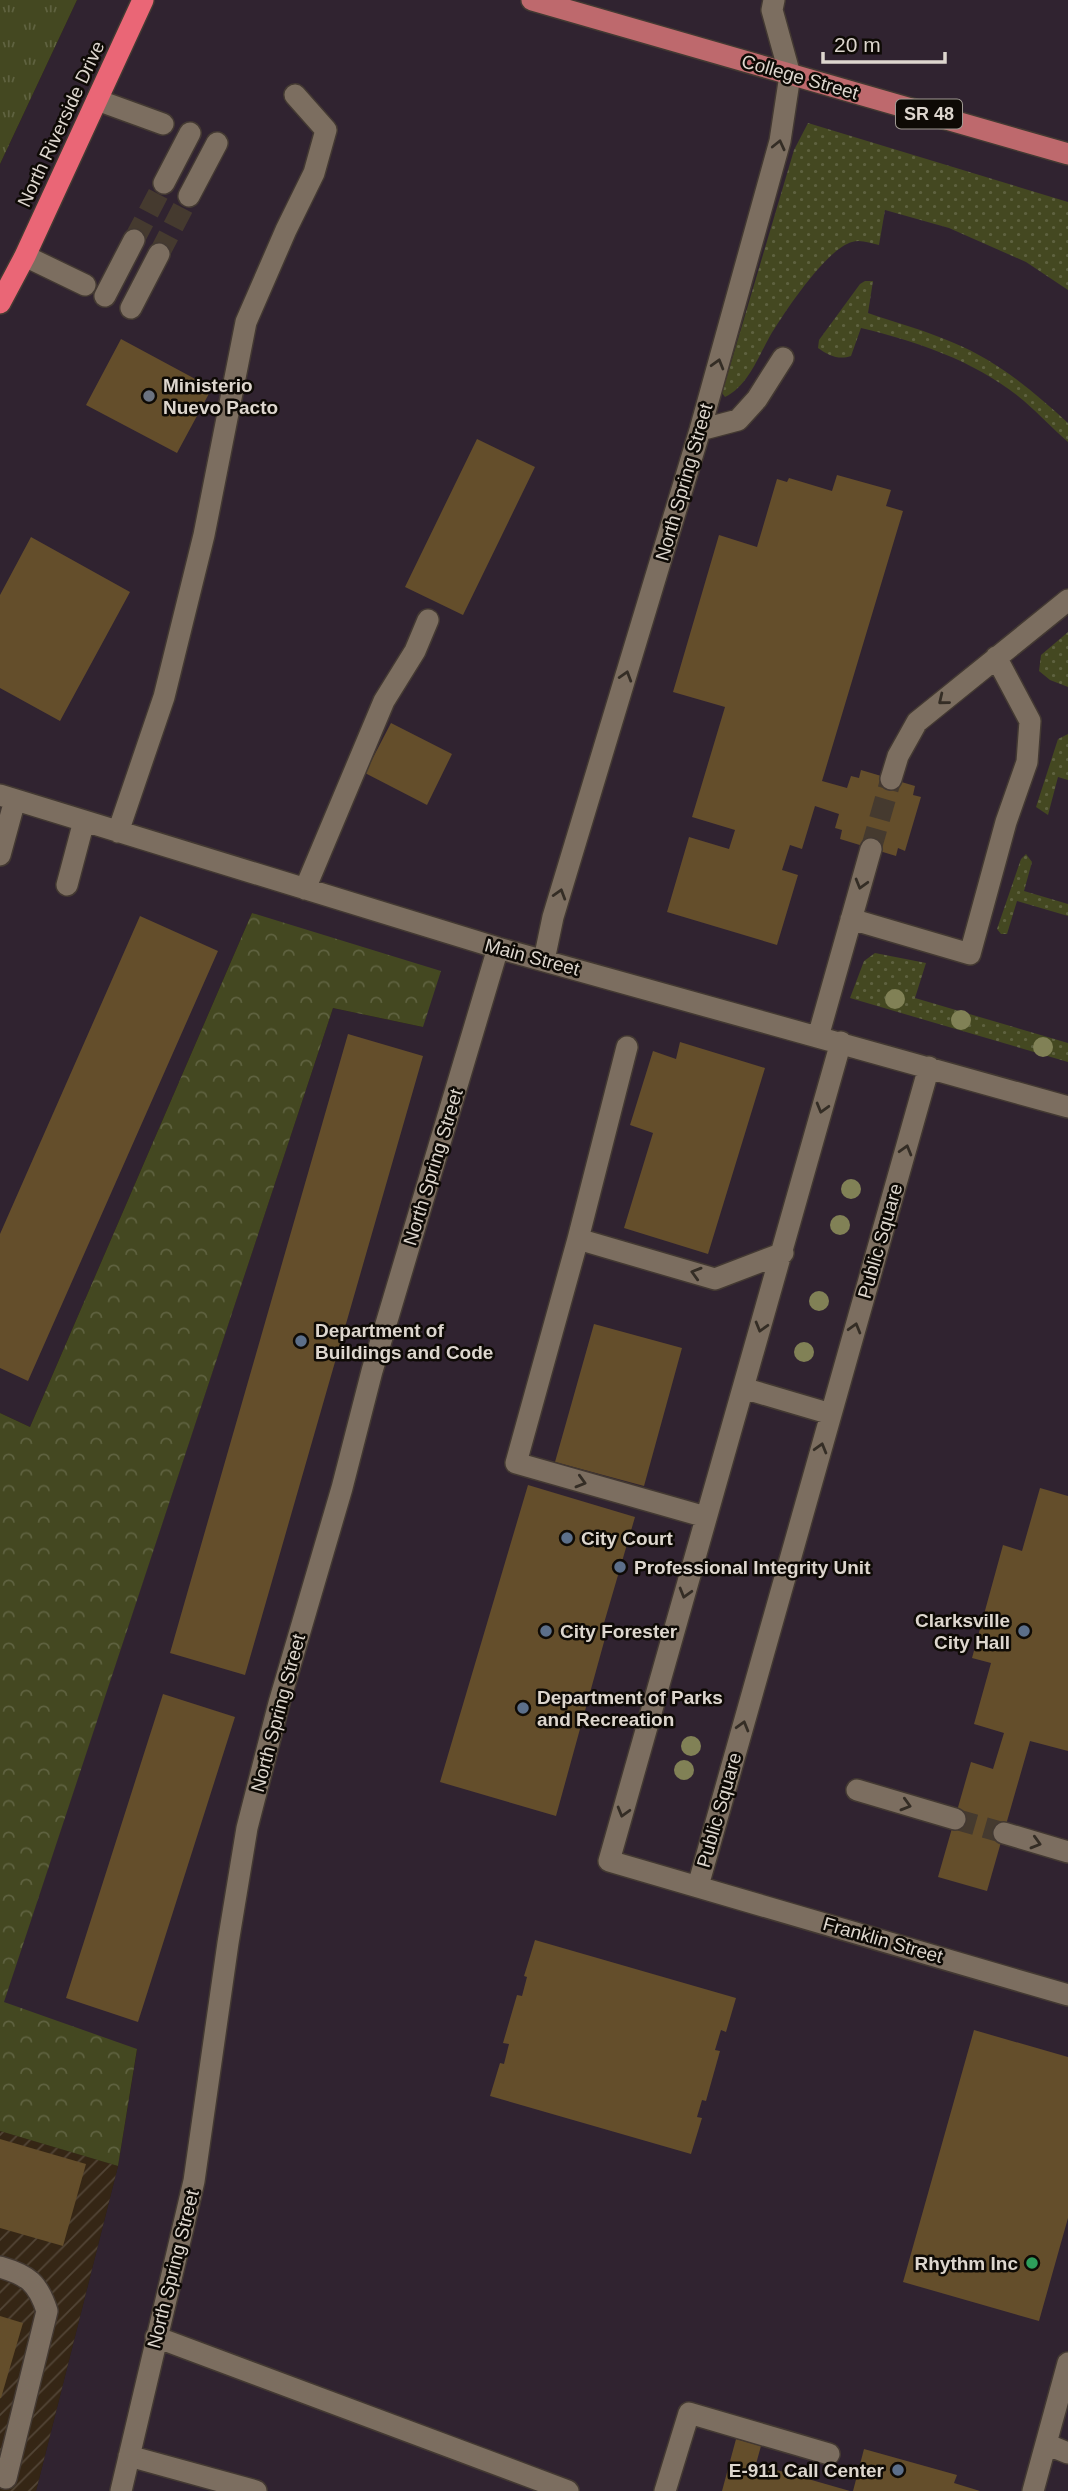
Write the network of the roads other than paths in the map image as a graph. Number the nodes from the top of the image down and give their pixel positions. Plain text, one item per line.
1 (143, 0) edge
2 (532, 0) edge
3 (774, 0) edge
4 (562, 4) edge
5 (790, 75) junction
6 (295, 95) dead end
7 (97, 100) junction
8 (163, 124) dead end
9 (190, 134) dead end
10 (217, 143) dead end
11 (1068, 154) edge
12 (164, 183) tunnel mouth
13 (189, 196) tunnel mouth
14 (134, 240) tunnel mouth
15 (159, 254) tunnel mouth
16 (25, 256) junction
17 (85, 285) dead end
18 (105, 296) dead end
19 (0, 303) edge
20 (131, 308) dead end
21 (783, 358) dead end
22 (700, 430) junction
23 (1068, 600) edge
24 (428, 620) dead end
25 (996, 657) junction
26 (891, 779) tunnel mouth
27 (7, 798) edge
28 (84, 821) junction
29 (118, 832) junction
30 (871, 849) tunnel mouth
31 (0, 855) edge
32 (67, 886) dead end
33 (306, 890) junction
34 (851, 919) junction
35 (498, 948) junction
36 (544, 960) junction
37 (818, 1037) junction
38 (841, 1042) junction
39 (627, 1047) dead end
40 (929, 1067) junction
41 (1068, 1107) edge
42 (578, 1240) junction
43 (783, 1253) junction
44 (743, 1388) junction
45 (831, 1414) junction
46 (706, 1517) junction
47 (857, 1790) dead end
48 (955, 1819) tunnel mouth
49 (1004, 1833) tunnel mouth
50 (1068, 1852) edge
51 (698, 1886) junction
52 (1068, 1995) edge
53 (0, 2267) edge
54 (156, 2337) junction
55 (1068, 2363) edge
56 (1046, 2444) junction
57 (1068, 2453) edge
58 (829, 2454) dead end
59 (129, 2456) junction
60 (6, 2478) dead end
61 (121, 2491) edge
62 (256, 2491) edge
63 (568, 2491) edge
64 (665, 2491) edge
65 (1033, 2491) edge

1 - 7 highway, North Riverside Drive
2 - 4 main road, College Street / SR 48
3 - 5 street, North Spring Street
4 - 5 main road, College Street / SR 48
5 - 11 main road, College Street / SR 48
22 -> 5 street, North Spring Street
6 - 29 street
7 - 8 street
7 - 16 highway, North Riverside Drive
9 - 12 street
10 - 13 street
14 - 18 street
15 - 20 street
16 - 17 street
16 - 19 highway, North Riverside Drive
21 - 22 street
36 -> 22 street, North Spring Street
23 - 25 street
24 - 33 street
25 -> 26 street
25 - 34 street
27 - 28 street, Main Street
27 - 31 street
28 - 29 street, Main Street
28 - 32 street
29 - 33 street, Main Street
30 -> 34 street
33 - 35 street, Main Street
34 - 37 street
35 - 36 street, Main Street
35 - 54 street, North Spring Street
36 - 37 street, Main Street
37 - 38 street, Main Street
38 - 40 street, Main Street
38 -> 43 street, Public Square
39 - 42 street
40 - 41 street, Main Street
45 -> 40 street, Public Square
43 -> 42 street
42 -> 46 street
43 -> 44 street, Public Square
44 - 45 street
44 - 46 street, Public Square
51 -> 45 street, Public Square
46 -> 51 street, Public Square
47 -> 48 street
49 -> 50 street
51 - 52 street, Franklin Street
53 - 60 street
54 - 59 street, North Spring Street
54 - 63 street
55 - 56 street
56 - 57 street
56 - 65 street
58 - 64 street
59 - 61 street, North Spring Street
59 - 62 street

